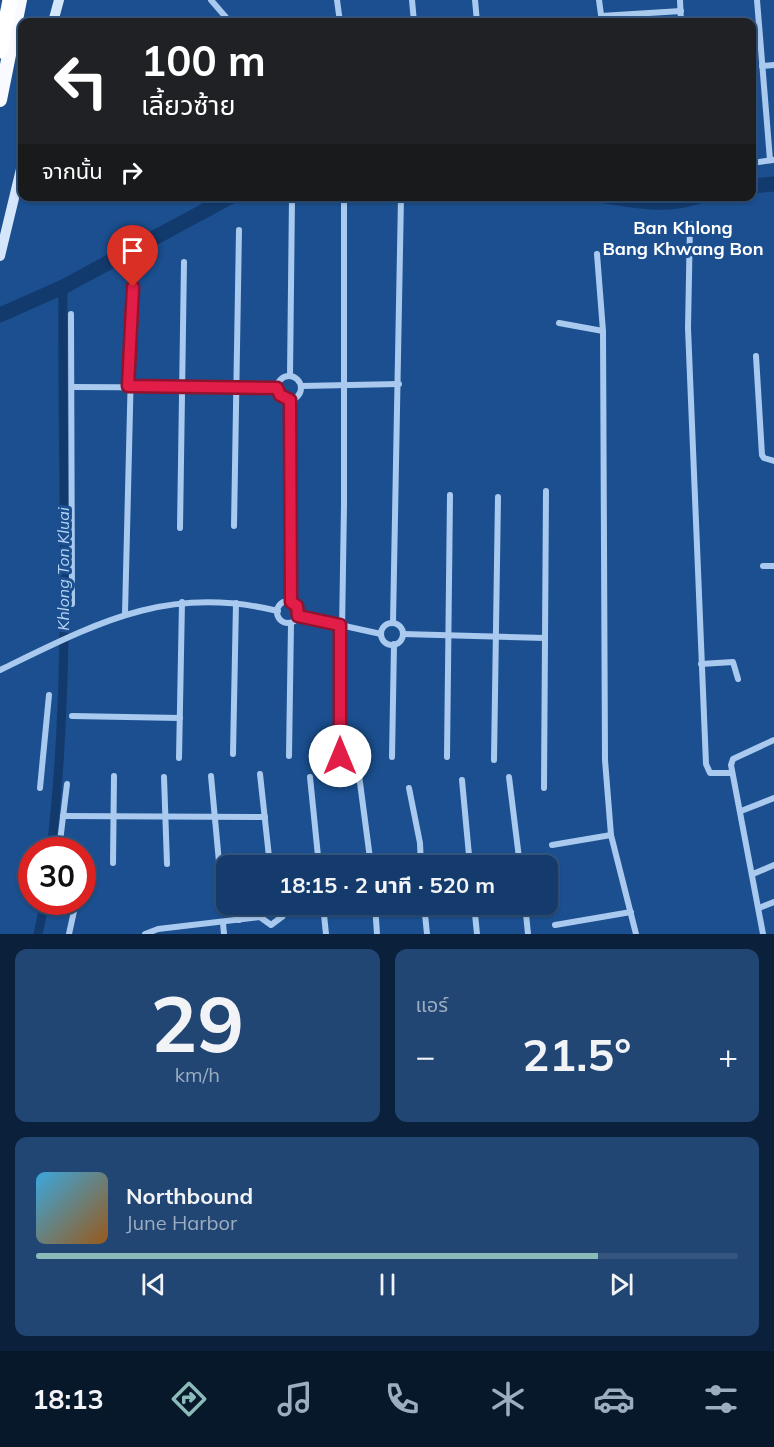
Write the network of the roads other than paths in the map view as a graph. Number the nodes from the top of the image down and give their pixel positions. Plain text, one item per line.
1 (20, 0) edge
2 (59, 0) edge
3 (211, 0) edge
4 (337, 0) edge
5 (412, 0) edge
6 (475, 0) edge
7 (599, 0) edge
8 (680, 0) edge
9 (757, 0) edge
10 (10, 4) edge
11 (681, 11) junction
12 (54, 18) edge
13 (227, 18) edge
14 (339, 18) edge
15 (414, 18) edge
16 (477, 18) edge
17 (601, 18) edge
18 (611, 18) edge
19 (681, 18) edge
20 (0, 51) edge
21 (774, 65) edge
22 (762, 66) junction
23 (0, 100) edge
24 (772, 160) edge
25 (756, 162) edge
26 (18, 182) edge
27 (292, 201) edge
28 (344, 201) edge
29 (401, 201) edge
30 (690, 224) dead end
31 (239, 230) dead end
32 (597, 255) dead end
33 (0, 256) edge
34 (184, 262) dead end
35 (133, 287) dead end
36 (71, 314) dead end
37 (559, 323) dead end
38 (603, 331) junction
39 (756, 356) dead end
40 (290, 376) junction
41 (399, 384) junction
42 (343, 385) junction
43 (128, 386) junction
44 (301, 386) junction
45 (72, 387) junction
46 (237, 388) junction
47 (277, 388) junction
48 (182, 389) junction
49 (290, 400) junction
50 (774, 462) edge
51 (546, 491) dead end
52 (450, 495) dead end
53 (498, 497) dead end
54 (234, 526) dead end
55 (180, 528) dead end
56 (763, 566) dead end
57 (774, 566) edge
58 (182, 602) junction
59 (291, 602) junction
60 (236, 603) junction
61 (72, 604) dead end
62 (278, 611) junction
63 (125, 614) junction
64 (298, 616) junction
65 (291, 622) junction
66 (393, 623) junction
67 (340, 625) junction
68 (381, 634) junction
69 (403, 634) junction
70 (448, 637) junction
71 (496, 638) junction
72 (545, 638) junction
73 (394, 645) junction
74 (701, 664) junction
75 (0, 670) edge
76 (738, 679) dead end
77 (49, 695) dead end
78 (72, 716) dead end
79 (180, 718) junction
80 (774, 740) edge
81 (233, 754) dead end
82 (289, 756) dead end
83 (340, 756) dead end
84 (392, 757) dead end
85 (447, 757) dead end
86 (179, 758) dead end
87 (495, 760) dead end
88 (731, 773) junction
89 (260, 774) dead end
90 (114, 776) dead end
91 (211, 776) dead end
92 (359, 776) dead end
93 (164, 777) dead end
94 (310, 777) dead end
95 (509, 777) dead end
96 (462, 780) dead end
97 (67, 784) dead end
98 (40, 788) dead end
99 (409, 788) dead end
100 (544, 788) dead end
101 (774, 798) edge
102 (741, 811) junction
103 (115, 815) junction
104 (63, 816) junction
105 (165, 816) junction
106 (265, 817) junction
107 (213, 818) junction
108 (611, 835) junction
109 (60, 837) edge
110 (552, 845) dead end
111 (218, 855) edge
112 (269, 855) edge
113 (318, 855) edge
114 (369, 855) edge
115 (421, 855) edge
116 (469, 855) edge
117 (519, 855) edge
118 (113, 863) dead end
119 (167, 864) dead end
120 (774, 865) edge
121 (753, 874) junction
122 (774, 902) edge
123 (759, 908) junction
124 (631, 912) junction
125 (73, 915) edge
126 (239, 915) edge
127 (281, 915) edge
128 (324, 915) edge
129 (376, 915) edge
130 (425, 915) edge
131 (475, 915) edge
132 (526, 915) edge
133 (260, 917) joint
134 (239, 920) junction
135 (223, 923) junction
136 (271, 925) junction
137 (555, 926) dead end
138 (170, 931) edge
139 (69, 934) edge
140 (145, 934) edge
141 (224, 934) edge
142 (272, 934) edge
143 (326, 934) edge
144 (378, 934) edge
145 (426, 934) edge
146 (477, 934) edge
147 (528, 934) edge
148 (636, 934) edge
149 (763, 934) edge

1 - 23 highway
2 - 12 main road
3 - 13 street
4 - 14 street
5 - 15 street
6 - 16 street
7 - 17 street
8 - 11 street
9 - 22 street
10 - 20 highway
11 - 18 street
11 - 19 street
21 - 22 street
22 - 24 street
24 - 25 street
26 - 33 main road
27 - 40 street
28 - 42 street
29 - 41 street
30 - 74 street
31 - 46 street
32 - 38 street
34 - 48 street
35 - 43 street
36 - 45 street
37 - 38 street
38 - 108 street
39 - 50 street
40 - 44 street
40 - 47 street
41 - 42 street
41 - 66 street
42 - 44 street
42 - 67 street
43 - 45 street
43 - 48 street
43 - 63 street
44 - 49 street
45 - 61 street
46 - 47 street
46 - 48 street
46 - 54 street
47 - 49 street
48 - 55 street
49 - 59 street
51 - 72 street
52 - 70 street
53 - 71 street
56 - 57 street
58 - 60 street
58 - 63 street
58 - 79 street
59 - 62 street
59 - 64 street
60 - 62 street
60 - 81 street
62 - 65 street
63 - 75 street
64 - 65 street
64 - 67 street
65 - 82 street
66 - 68 street
66 - 69 street
67 - 68 street
67 - 83 street
68 - 73 street
69 - 70 street
69 - 73 street
70 - 71 street
70 - 85 street
71 - 72 street
71 - 87 street
72 - 100 street
73 - 84 street
74 - 76 street
74 - 88 street
77 - 98 street
78 - 79 street
79 - 86 street
80 - 88 street
88 - 102 street
89 - 106 street
90 - 103 street
91 - 107 street
92 - 114 street
93 - 105 street
94 - 113 street
95 - 117 street
96 - 116 street
97 - 104 street
99 - 115 street
101 - 102 street
102 - 121 street
103 - 104 street
103 - 105 street
103 - 118 street
104 - 109 street
105 - 107 street
105 - 119 street
106 - 107 street
106 - 112 street
107 - 111 street
108 - 110 street
108 - 124 street
120 - 121 street
121 - 123 street
122 - 123 street
123 - 149 street
124 - 137 street
124 - 148 street
125 - 139 street
126 - 134 street
127 - 136 street
128 - 143 street
129 - 144 street
130 - 145 street
131 - 146 street
132 - 147 street
133 - 134 street
133 - 136 street
134 - 135 street
135 - 138 street
135 - 141 street
136 - 142 street
138 - 140 street

